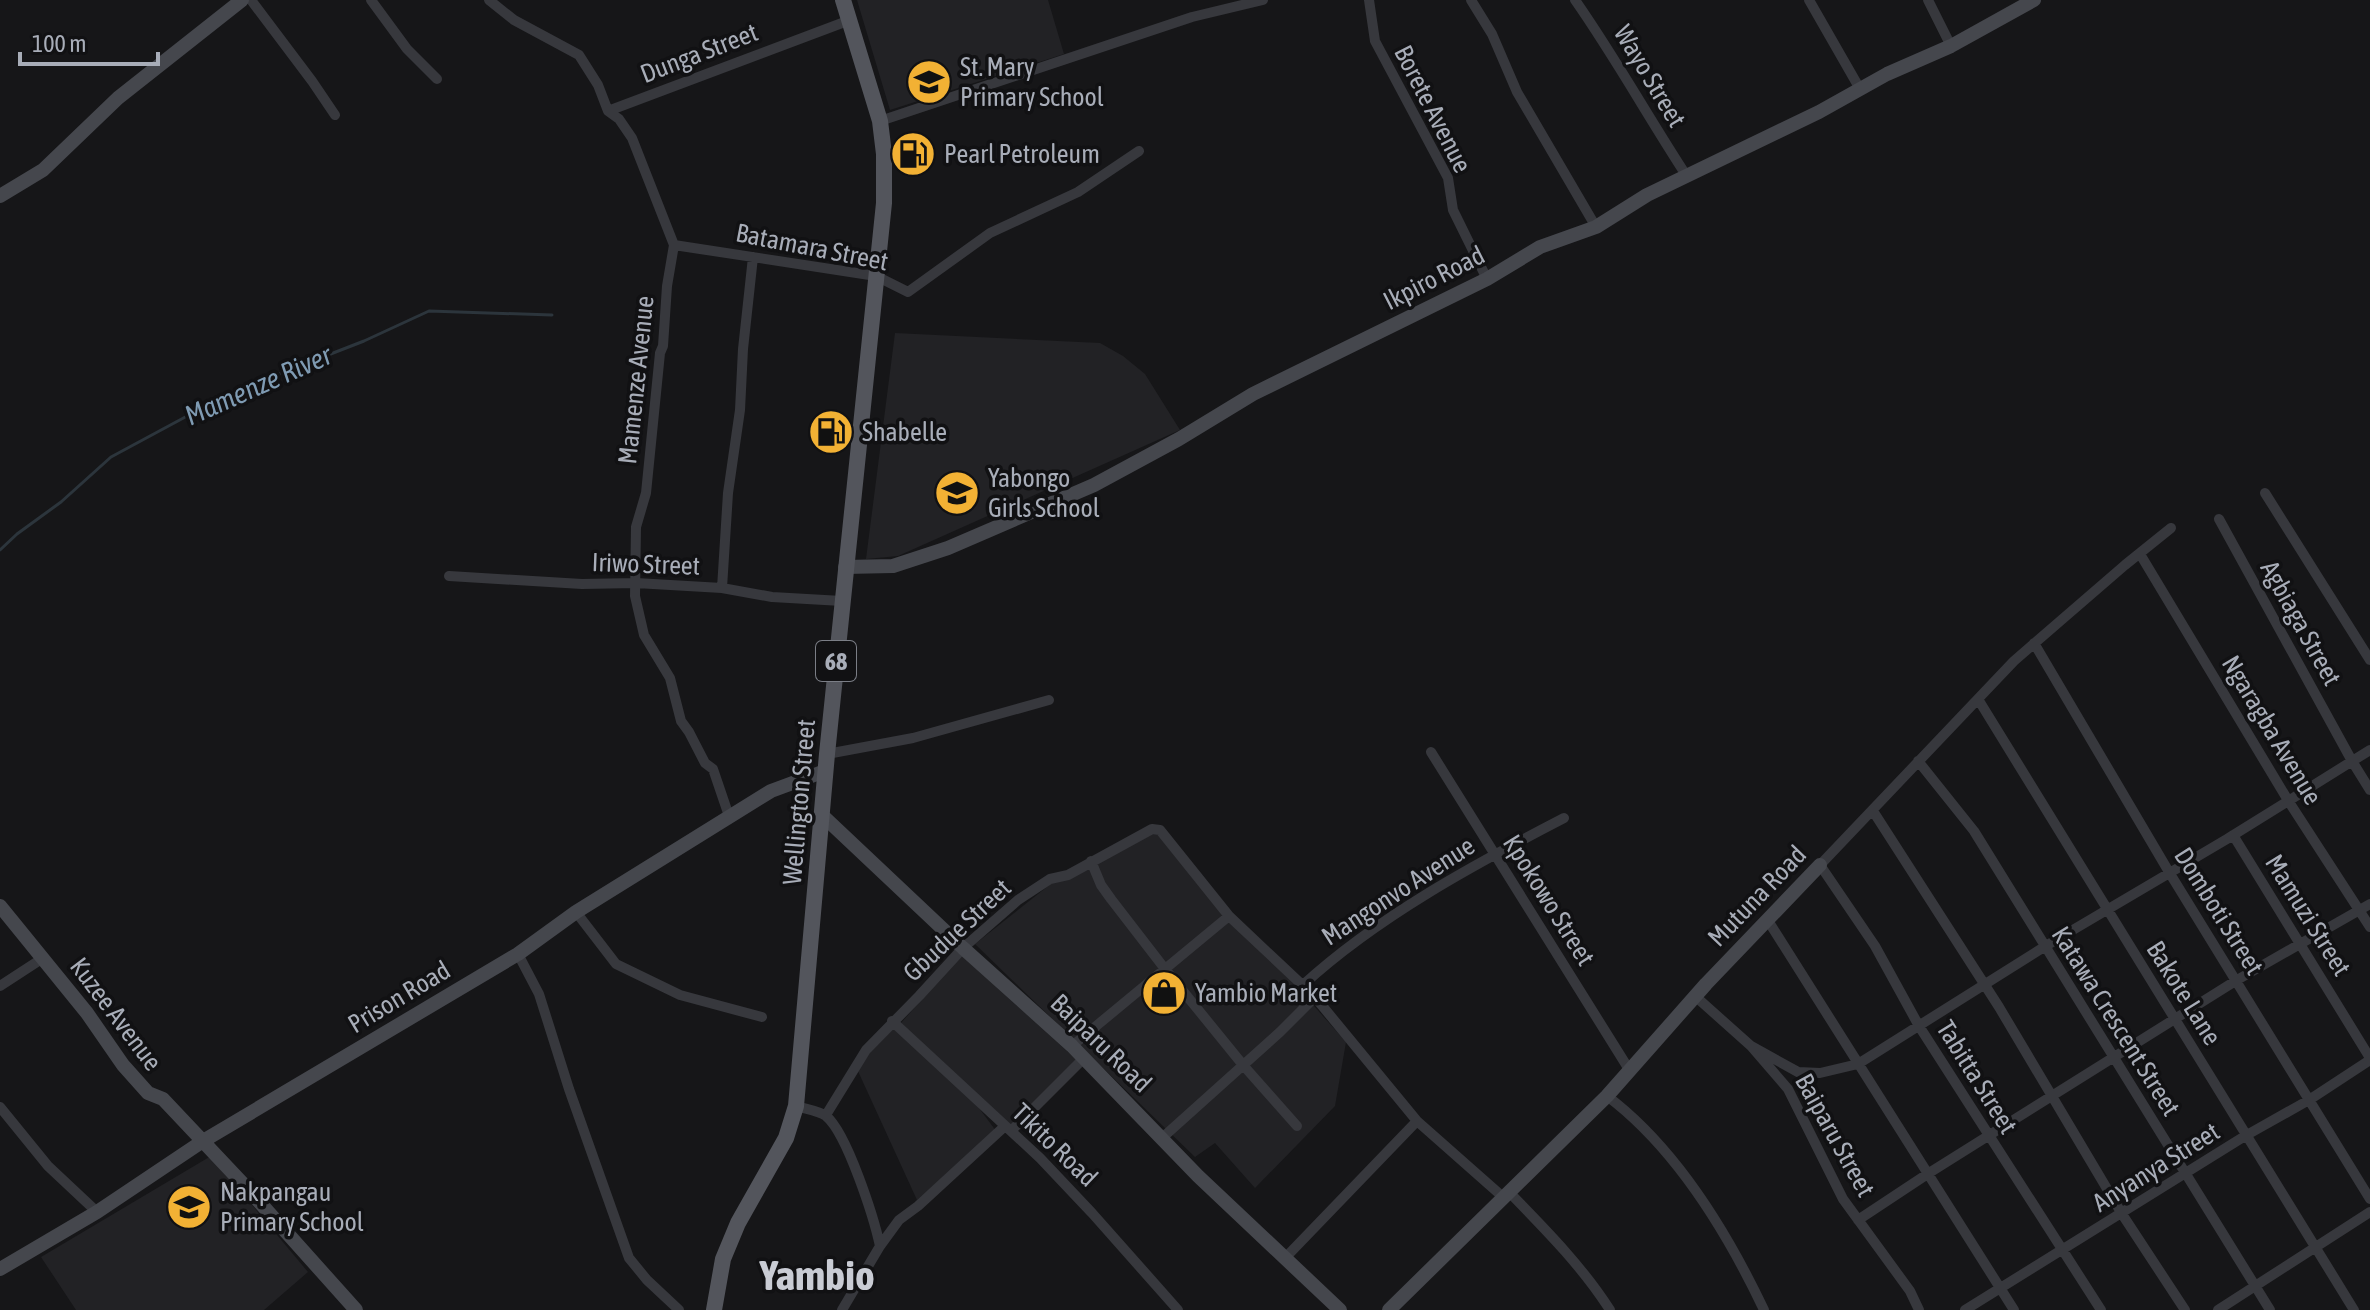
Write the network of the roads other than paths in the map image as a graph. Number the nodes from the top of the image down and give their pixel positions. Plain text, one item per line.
1 (242, 0) edge
2 (251, 0) edge
3 (371, 0) edge
4 (489, 0) edge
5 (843, 0) edge
6 (1263, 0) edge
7 (1369, 0) edge
8 (1471, 0) edge
9 (1575, 0) edge
10 (1809, 0) edge
11 (1928, 0) edge
12 (2034, 0) edge
13 (850, 20) junction
14 (1951, 46) junction
15 (437, 79) dead end
16 (1860, 89) junction
17 (608, 111) junction
18 (335, 115) dead end
19 (880, 121) junction
20 (1139, 151) dead end
21 (1686, 175) junction
22 (0, 196) edge
23 (1596, 227) junction
24 (674, 245) junction
25 (753, 257) junction
26 (876, 276) junction
27 (1487, 279) junction
28 (2265, 493) dead end
29 (2219, 519) dead end
30 (2171, 528) dead end
31 (2140, 554) junction
32 (845, 567) junction
33 (449, 576) dead end
34 (636, 583) junction
35 (722, 588) junction
36 (842, 601) junction
37 (2034, 643) junction
38 (2370, 660) edge
39 (1978, 699) junction
40 (1049, 700) dead end
41 (2370, 750) edge
42 (1431, 752) dead end
43 (1918, 761) junction
44 (2352, 761) junction
45 (826, 763) junction
46 (2370, 790) edge
47 (2289, 802) junction
48 (1873, 811) junction
49 (729, 816) junction
50 (823, 816) junction
51 (1564, 818) dead end
52 (2233, 835) junction
53 (1495, 854) junction
54 (1091, 861) junction
55 (1820, 865) junction
56 (2169, 872) junction
57 (2370, 904) edge
58 (0, 906) edge
59 (2106, 909) junction
60 (2360, 911) junction
61 (576, 912) junction
62 (1229, 916) junction
63 (1767, 919) junction
64 (2370, 927) edge
65 (2300, 944) junction
66 (2044, 947) junction
67 (963, 948) junction
68 (518, 954) junction
69 (43, 958) junction
70 (1165, 969) junction
71 (2237, 980) junction
72 (1985, 984) junction
73 (1303, 985) junction
74 (0, 986) edge
75 (1695, 996) junction
76 (1315, 997) junction
77 (762, 1017) dead end
78 (2173, 1020) junction
79 (892, 1021) junction
80 (1919, 1026) junction
81 (1072, 1046) junction
82 (1751, 1046) junction
83 (2113, 1058) junction
84 (1083, 1059) junction
85 (2370, 1059) edge
86 (1858, 1064) junction
87 (1243, 1065) junction
88 (1630, 1071) junction
89 (1607, 1096) junction
90 (2052, 1096) junction
91 (2309, 1100) junction
92 (796, 1106) junction
93 (0, 1107) edge
94 (826, 1115) junction
95 (1417, 1121) junction
96 (1297, 1126) dead end
97 (1008, 1128) junction
98 (1989, 1136) junction
99 (2245, 1136) junction
100 (1162, 1138) junction
101 (203, 1141) junction
102 (1929, 1173) junction
103 (2186, 1173) junction
104 (1506, 1194) junction
105 (2370, 1199) edge
106 (97, 1212) junction
107 (2370, 1212) edge
108 (2122, 1214) junction
109 (1858, 1220) junction
110 (880, 1246) junction
111 (2314, 1249) junction
112 (2063, 1251) junction
113 (1286, 1257) junction
114 (0, 1269) edge
115 (2256, 1286) junction
116 (2001, 1289) junction
117 (356, 1310) edge
118 (679, 1310) edge
119 (714, 1310) edge
120 (842, 1310) edge
121 (1178, 1310) edge
122 (1340, 1310) edge
123 (1389, 1310) edge
124 (1610, 1310) edge
125 (1764, 1310) edge
126 (1919, 1310) edge
127 (1965, 1310) edge
128 (2014, 1310) edge
129 (2101, 1310) edge
130 (2185, 1310) edge
131 (2218, 1310) edge
132 (2270, 1310) edge
133 (2354, 1310) edge

1 - 22 street
2 - 18 street
3 - 15 street
4 - 17 street
5 - 13 main road, Wellington Street / 68
6 - 19 street
7 - 27 street, Borete Avenue
8 - 23 street
9 - 21 street, Wayo Street
10 - 16 street
11 - 14 street
12 - 14 street, Ikpiro Road
13 - 17 street, Dunga Street
13 - 19 main road, Wellington Street / 68
14 - 16 street, Ikpiro Road
16 - 21 street, Ikpiro Road
17 - 24 street
19 - 26 main road, Wellington Street / 68
20 - 26 street, Batamara Street
21 - 23 street, Ikpiro Road
23 - 27 street, Ikpiro Road
24 - 25 street, Batamara Street
24 - 34 street, Mamenze Avenue
25 - 26 street, Batamara Street
25 - 35 street
26 - 32 main road, Wellington Street / 68
27 - 32 street, Ikpiro Road
28 - 38 street
29 - 44 street, Agbiaga Street
30 - 31 street, Mutuna Road
31 - 37 street, Mutuna Road
31 - 47 street, Ngaragba Avenue
32 - 36 main road, Wellington Street / 68
33 - 34 street, Iriwo Street
34 - 35 street, Iriwo Street
34 - 49 street, Mamenze Avenue
35 - 36 street, Iriwo Street
36 - 45 main road, Wellington Street / 68
37 - 39 street, Mutuna Road
37 - 56 street, Domboti Street
39 - 43 street, Mutuna Road
39 - 59 street, Bakote Lane
40 - 45 street
41 - 44 street
42 - 53 street, Kpokowo Street
43 - 48 street, Mutuna Road
43 - 66 street, Katawa Crescent Street
44 - 46 street, Agbiaga Street
44 - 47 street
45 - 49 street, Prison Road
45 - 50 main road, Wellington Street / 68
47 - 52 street
47 - 60 street, Ngaragba Avenue
48 - 55 street, Mutuna Road
48 - 72 street
49 - 61 street, Prison Road
50 - 67 street, Baiparu Road
50 - 92 main road, Wellington Street / 68
51 - 53 street, Mangonvo Avenue
52 - 56 street
52 - 65 street, Mamuzi Street
53 - 73 street, Mangonvo Avenue
53 - 88 street, Kpokowo Street
54 - 62 street, Gbudue Street
54 - 67 street, Gbudue Street
54 - 70 street
55 - 63 street, Mutuna Road
55 - 80 street, Tabitta Street
56 - 59 street
56 - 71 street, Domboti Street
57 - 60 street
58 - 69 street, Kuzee Avenue
59 - 66 street
59 - 78 street, Bakote Lane
60 - 64 street, Ngaragba Avenue
60 - 65 street
61 - 68 street, Prison Road
61 - 77 street
62 - 70 street
62 - 73 street
63 - 75 street, Mutuna Road
63 - 86 street
65 - 71 street
65 - 85 street, Mamuzi Street
66 - 72 street
66 - 83 street, Katawa Crescent Street
67 - 79 street, Gbudue Street
67 - 81 street, Baiparu Road
68 - 101 street, Prison Road
68 - 118 street
69 - 74 street
69 - 101 street, Kuzee Avenue
70 - 81 street
70 - 87 street
71 - 78 street
71 - 91 street, Domboti Street
72 - 80 street
72 - 90 street
73 - 76 street
75 - 82 street, Baiparu Street
75 - 88 street, Mutuna Road
76 - 87 street
76 - 95 street
78 - 83 street
78 - 99 street, Bakote Lane
79 - 94 street, Gbudue Street
79 - 97 street, Tikito Road
80 - 86 street
80 - 98 street, Tabitta Street
81 - 84 street, Baiparu Road
82 - 86 street
82 - 109 street, Baiparu Street
83 - 90 street
83 - 103 street, Katawa Crescent Street
84 - 97 street
84 - 100 street, Baiparu Road
85 - 91 street, Anyanya Street
86 - 102 street
87 - 96 street
87 - 100 street
88 - 89 street, Mutuna Road
89 - 104 street, Mutuna Road
89 - 125 street
90 - 98 street
90 - 108 street
91 - 99 street, Anyanya Street
91 - 105 street, Domboti Street
92 - 94 street
92 - 119 main road, Wellington Street / 68
93 - 106 street
94 - 110 street
95 - 104 street
95 - 113 street
97 - 110 street
97 - 121 street, Tikito Road
98 - 102 street
98 - 112 street, Tabitta Street
99 - 103 street, Anyanya Street
99 - 111 street, Bakote Lane
100 - 113 street, Baiparu Road
101 - 106 street, Prison Road
101 - 117 street, Kuzee Avenue
102 - 109 street
102 - 116 street
103 - 108 street, Anyanya Street
103 - 115 street, Katawa Crescent Street
104 - 123 street, Mutuna Road
104 - 124 street
106 - 114 street, Prison Road
107 - 111 street
108 - 112 street, Anyanya Street
108 - 130 street
109 - 126 street, Baiparu Street
110 - 120 street
111 - 115 street
111 - 133 street, Bakote Lane
112 - 116 street, Anyanya Street
112 - 129 street, Tabitta Street
113 - 122 street, Baiparu Road
115 - 131 street
115 - 132 street, Katawa Crescent Street
116 - 127 street, Anyanya Street
116 - 128 street

